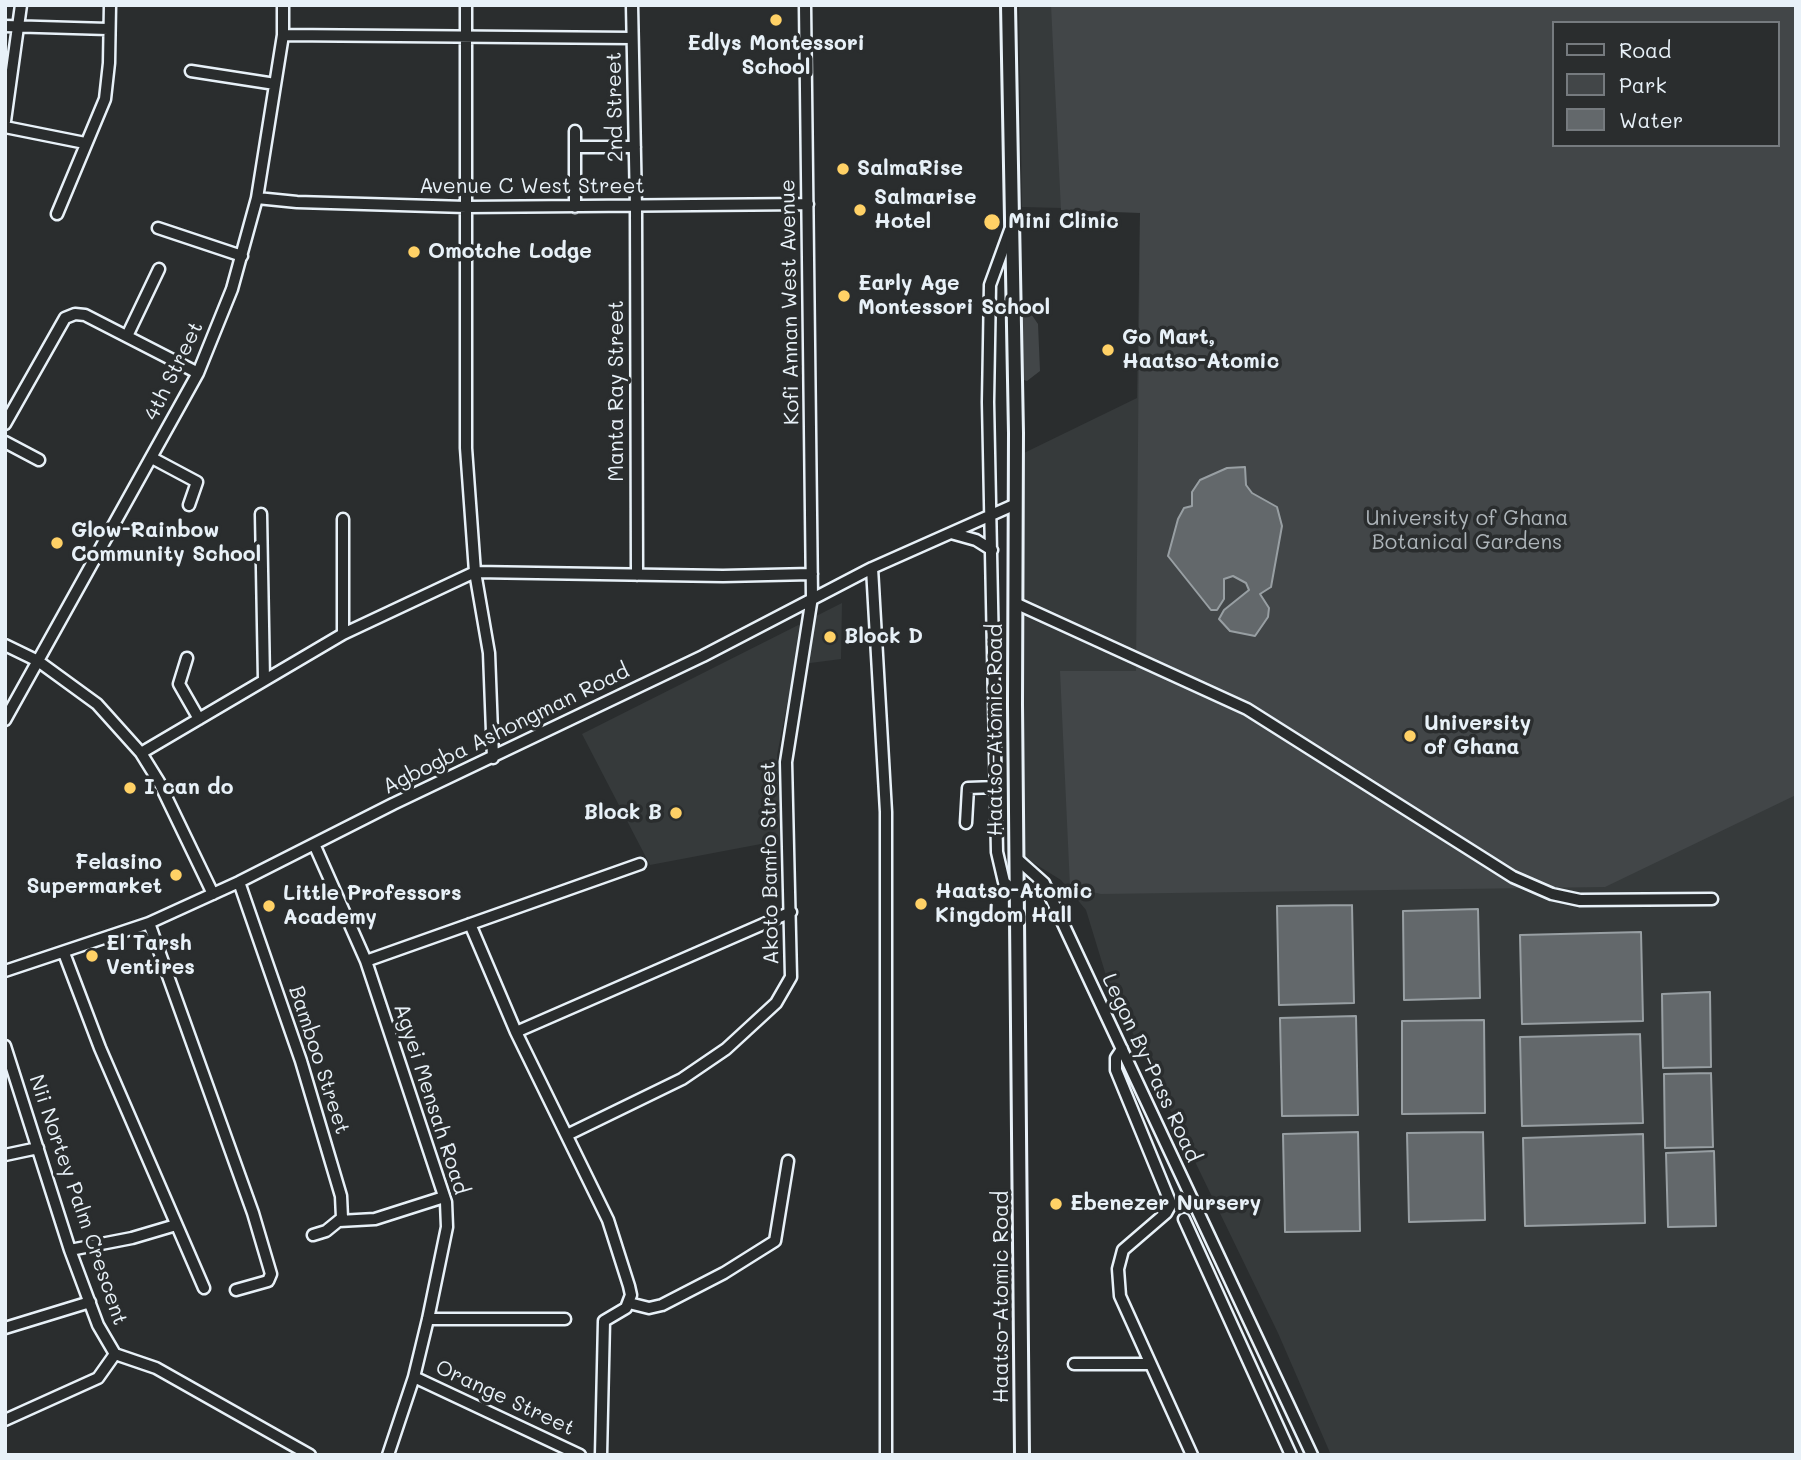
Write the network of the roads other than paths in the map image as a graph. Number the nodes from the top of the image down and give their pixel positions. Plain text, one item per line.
1 (21, 5) edge
2 (110, 5) edge
3 (283, 5) edge
4 (466, 5) edge
5 (632, 5) edge
6 (805, 5) edge
7 (1008, 5) edge
8 (5, 26) edge
9 (19, 26) junction
10 (108, 29) junction
11 (283, 35) junction
12 (467, 37) junction
13 (632, 38) junction
14 (191, 71) dead end
15 (275, 84) junction
16 (5, 121) edge
17 (5, 127) edge
18 (575, 131) dead end
19 (85, 143) junction
20 (575, 147) junction
21 (635, 147) junction
22 (257, 198) junction
23 (808, 204) junction
24 (466, 207) junction
25 (575, 207) junction
26 (636, 208) junction
27 (57, 214) dead end
28 (158, 228) dead end
29 (1010, 230) junction
30 (242, 256) junction
31 (159, 269) dead end
32 (127, 336) junction
33 (198, 373) junction
34 (5, 424) edge
35 (5, 442) edge
36 (152, 458) junction
37 (39, 460) dead end
38 (1016, 504) junction
39 (189, 505) dead end
40 (261, 513) dead end
41 (992, 515) junction
42 (343, 519) dead end
43 (950, 533) junction
44 (992, 550) junction
45 (872, 568) junction
46 (475, 572) junction
47 (812, 573) junction
48 (637, 575) junction
49 (812, 597) junction
50 (1015, 603) junction
51 (342, 634) junction
52 (5, 645) edge
53 (187, 658) dead end
54 (37, 661) junction
55 (264, 681) junction
56 (199, 719) junction
57 (5, 720) edge
58 (142, 753) junction
59 (493, 758) junction
60 (996, 787) junction
61 (966, 823) dead end
62 (314, 844) junction
63 (1016, 858) junction
64 (640, 864) dead end
65 (239, 882) junction
66 (213, 894) junction
67 (1017, 894) junction
68 (1712, 899) dead end
69 (791, 912) junction
70 (149, 923) junction
71 (470, 924) junction
72 (64, 953) junction
73 (366, 961) junction
74 (5, 971) edge
75 (516, 1032) junction
76 (5, 1046) edge
77 (1122, 1049) junction
78 (567, 1135) junction
79 (38, 1148) junction
80 (5, 1155) edge
81 (788, 1161) dead end
82 (444, 1197) junction
83 (1184, 1219) dead end
84 (339, 1221) junction
85 (176, 1225) junction
86 (313, 1235) dead end
87 (70, 1250) junction
88 (204, 1288) dead end
89 (236, 1290) dead end
90 (90, 1302) junction
91 (629, 1303) junction
92 (428, 1319) junction
93 (565, 1319) dead end
94 (5, 1328) edge
95 (115, 1354) junction
96 (1150, 1363) junction
97 (1074, 1364) dead end
98 (414, 1377) junction
99 (5, 1420) edge
100 (310, 1455) edge
101 (388, 1455) edge
102 (580, 1455) edge
103 (601, 1455) edge
104 (886, 1455) edge
105 (1022, 1455) edge
106 (1192, 1455) edge
107 (1290, 1455) edge
108 (1311, 1455) edge

1 - 9 street
2 - 10 street
3 - 11 street, 4th Street
4 - 12 street
5 - 13 street, 2nd Street
6 - 23 street, Kofi Annan West Avenue
7 - 29 main road, Haatso-Atomic Road
8 - 9 street
9 - 10 street
9 - 16 street
10 - 19 street
11 - 12 street
11 - 15 street, 4th Street
12 - 13 street
12 - 24 street
13 - 21 street, 2nd Street
14 - 15 street
15 - 22 street, 4th Street
17 - 19 street
18 - 20 street
19 - 27 street
20 - 21 street
20 - 25 street
21 - 26 street, 2nd Street
22 - 24 street, Avenue C West Street
22 - 30 street, 4th Street
23 - 26 street, Avenue C West Street
23 - 47 street, Kofi Annan West Avenue
24 - 25 street, Avenue C West Street
24 - 46 street
25 - 26 street, Avenue C West Street
26 - 48 street, Manta Ray Street
28 - 30 street
29 - 38 main road, Haatso-Atomic Road
29 - 41 street
30 - 33 street, 4th Street
31 - 32 street
32 - 33 street
32 - 34 street
33 - 36 street, 4th Street
35 - 37 street
36 - 39 street
36 - 54 street, 4th Street
38 - 41 street, Agbogba Ashongman Road
38 - 50 main road, Haatso-Atomic Road
40 - 55 street
41 - 43 street, Agbogba Ashongman Road
41 - 44 street
42 - 51 street
43 - 44 street
43 - 45 street, Agbogba Ashongman Road
44 - 60 street
45 - 49 street, Agbogba Ashongman Road
45 - 104 street
46 - 48 street
46 - 51 street
46 - 59 street
47 - 48 street
47 - 49 street, Kofi Annan West Avenue
49 - 59 street, Agbogba Ashongman Road
49 - 69 street, Akoto Bamfo Street
50 - 63 main road, Haatso-Atomic Road
50 - 68 street
51 - 55 street
52 - 54 street
53 - 56 street
54 - 57 street, 4th Street
54 - 58 street
55 - 56 street
56 - 58 street
58 - 66 street
59 - 62 street, Agbogba Ashongman Road
60 - 61 street
60 - 67 street
62 - 65 street, Agbogba Ashongman Road
62 - 73 street, Agyei Mensah Road
63 - 67 main road, Haatso-Atomic Road
63 - 77 street, Legon By-Pass Road
64 - 71 street
65 - 66 street, Agbogba Ashongman Road
65 - 84 street, Bamboo Street
66 - 70 street, Agbogba Ashongman Road
67 - 105 main road, Haatso-Atomic Road
69 - 75 street
69 - 78 street, Akoto Bamfo Street
70 - 72 street, Agbogba Ashongman Road
70 - 89 street
71 - 73 street
71 - 75 street
72 - 74 street, Agbogba Ashongman Road
72 - 85 street
73 - 82 street, Agyei Mensah Road
75 - 78 street
76 - 79 street, Nii Nortey Palm Crescent
77 - 96 street
77 - 108 street, Legon By-Pass Road
78 - 91 street
79 - 80 street
79 - 87 street, Nii Nortey Palm Crescent
81 - 91 street
82 - 84 street
82 - 92 street, Agyei Mensah Road
83 - 107 street
84 - 86 street
85 - 87 street
85 - 88 street
87 - 90 street, Nii Nortey Palm Crescent
90 - 94 street
90 - 95 street, Nii Nortey Palm Crescent
91 - 103 street
92 - 93 street
92 - 98 street, Agyei Mensah Road
95 - 99 street
95 - 100 street, Nii Nortey Palm Crescent
96 - 97 street
96 - 106 street
98 - 101 street, Agyei Mensah Road
98 - 102 street, Orange Street

